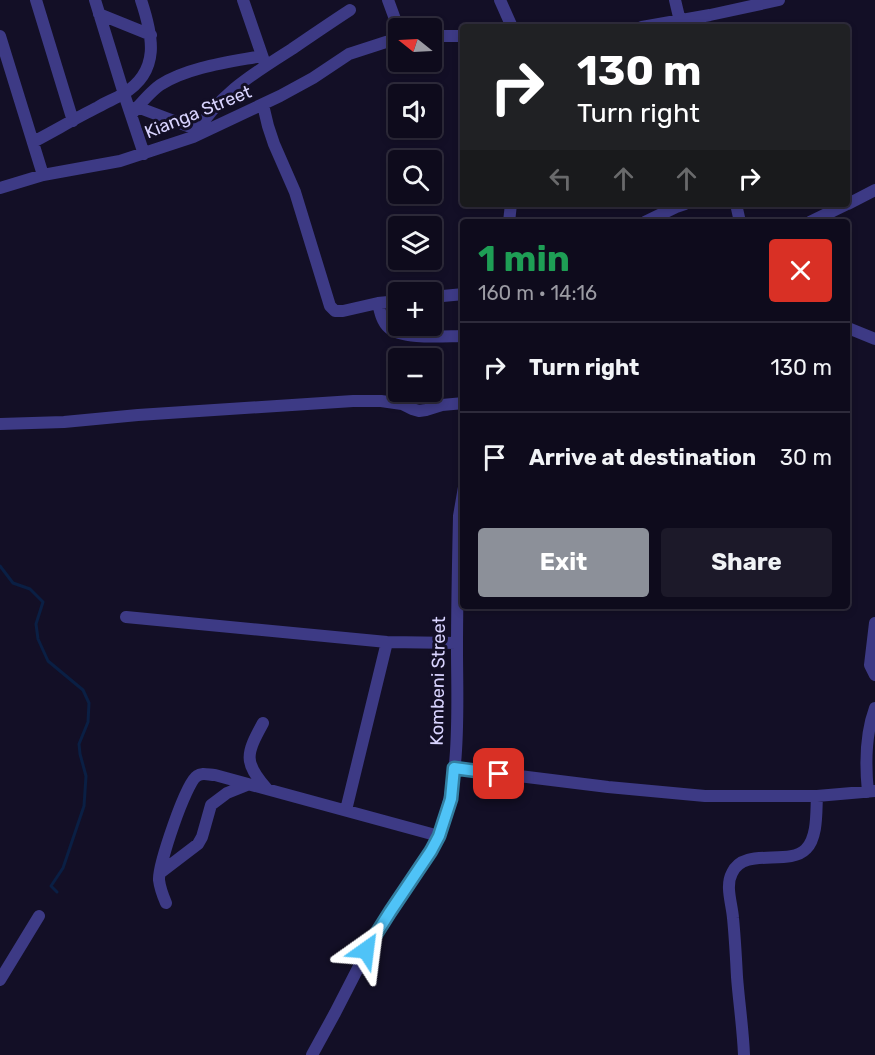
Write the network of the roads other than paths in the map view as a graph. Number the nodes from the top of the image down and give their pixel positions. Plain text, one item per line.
1 (36, 0) edge
2 (95, 0) edge
3 (141, 0) edge
4 (243, 0) edge
5 (249, 0) edge
6 (388, 0) edge
7 (500, 0) edge
8 (675, 0) edge
9 (779, 0) edge
10 (350, 10) dead end
11 (248, 13) junction
12 (99, 14) junction
13 (395, 18) edge
14 (680, 21) junction
15 (511, 24) edge
16 (661, 24) edge
17 (151, 35) junction
18 (0, 36) edge
19 (442, 36) edge
20 (460, 36) edge
21 (388, 42) edge
22 (264, 61) junction
23 (123, 94) junction
24 (263, 105) junction
25 (134, 111) junction
26 (73, 121) junction
27 (196, 134) junction
28 (33, 142) junction
29 (144, 154) junction
30 (43, 175) junction
31 (0, 188) edge
32 (875, 190) edge
33 (850, 202) edge
34 (676, 207) edge
35 (841, 207) edge
36 (651, 219) edge
37 (816, 219) edge
38 (460, 294) edge
39 (442, 296) edge
40 (388, 302) edge
41 (378, 303) junction
42 (850, 329) edge
43 (460, 336) edge
44 (875, 339) edge
45 (460, 404) edge
46 (0, 424) edge
47 (460, 510) edge
48 (126, 617) dead end
49 (875, 623) edge
50 (387, 642) junction
51 (458, 642) junction
52 (875, 675) edge
53 (875, 708) edge
54 (263, 723) dead end
55 (454, 768) junction
56 (247, 785) junction
57 (268, 790) junction
58 (872, 791) edge
59 (817, 796) junction
60 (346, 810) junction
61 (439, 836) junction
62 (160, 873) junction
63 (166, 903) dead end
64 (39, 916) dead end
65 (0, 980) edge
66 (312, 1055) edge
67 (744, 1055) edge

1 - 26 street
2 - 12 street
3 - 17 street
4 - 11 street
5 - 11 street
6 - 13 street
7 - 15 street
8 - 14 street
9 - 14 street
10 - 22 street
11 - 22 street
12 - 17 street
12 - 23 street
14 - 16 street
17 - 23 street
18 - 28 street
19 - 20 street
21 - 24 street, Kianga Street
22 - 25 street
22 - 27 street
23 - 25 street
23 - 26 street
24 - 27 street, Kianga Street
24 - 41 street
25 - 27 street
25 - 29 street
26 - 28 street
27 - 29 street, Kianga Street
28 - 30 street
29 - 30 street, Kianga Street
30 - 31 street, Kianga Street
32 - 33 street
34 - 36 street
35 - 37 street
38 - 39 street
40 - 41 street
41 - 43 street
42 - 44 street
45 - 46 street
47 - 51 street, Kombeni Street
48 - 50 street
49 - 52 street
50 - 51 street
50 - 60 street
51 - 55 street, Kombeni Street
53 - 58 street
54 - 57 street
55 - 59 street
55 - 61 street, Kombeni Street
56 - 57 street
56 - 62 street
56 - 62 street
57 - 60 street
58 - 59 street
59 - 67 street
60 - 61 street
61 - 66 street, Kombeni Street
62 - 63 street
64 - 65 street

